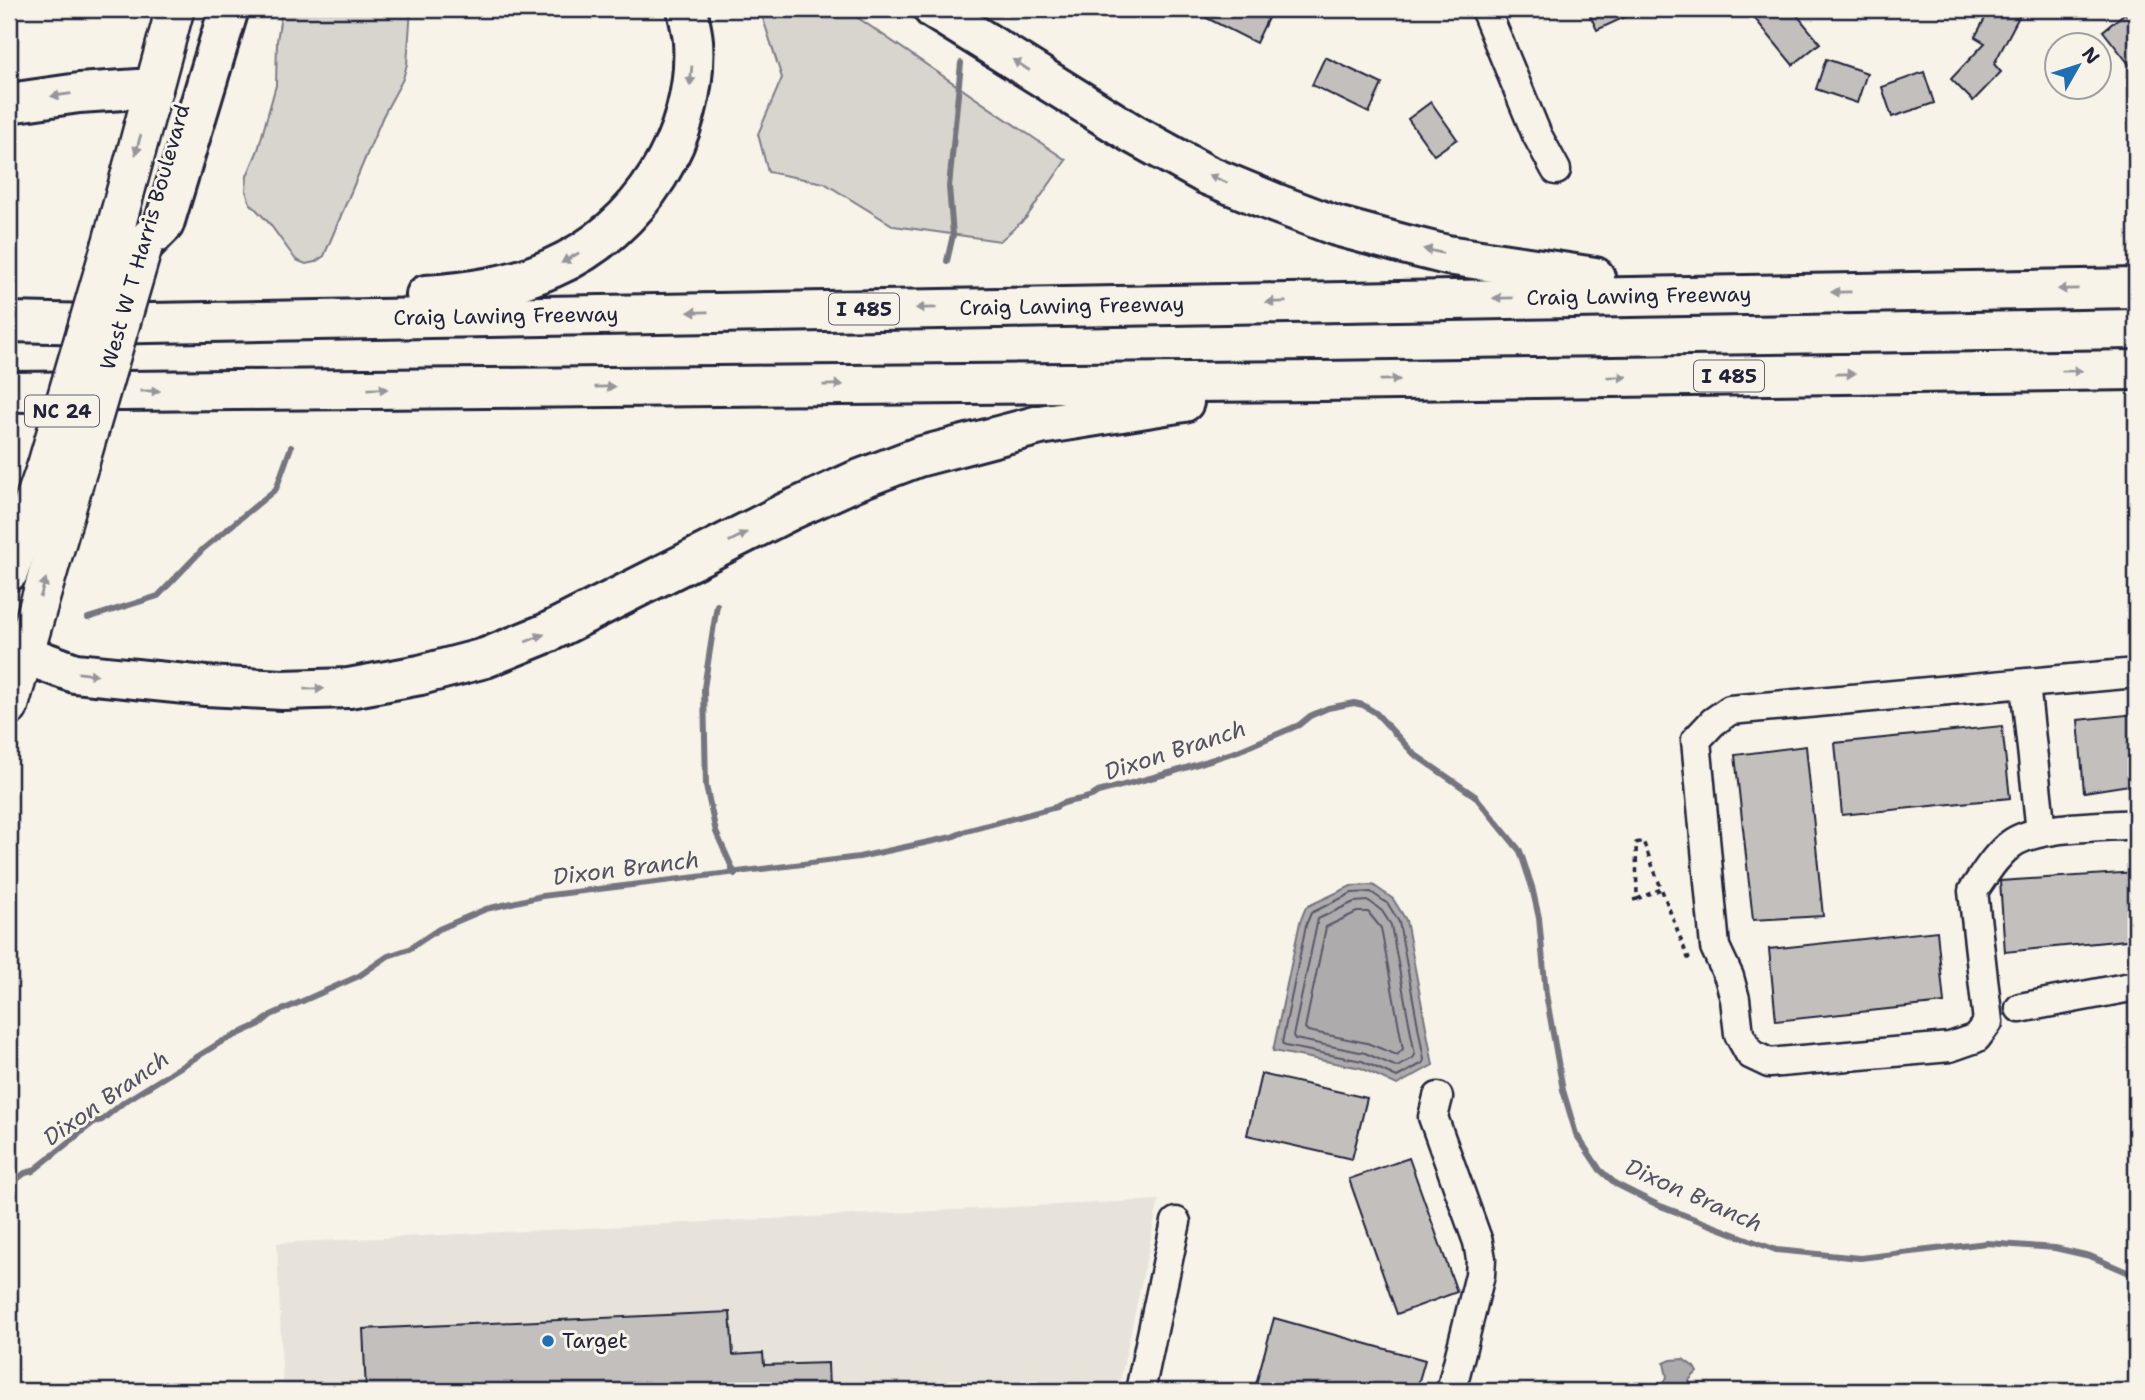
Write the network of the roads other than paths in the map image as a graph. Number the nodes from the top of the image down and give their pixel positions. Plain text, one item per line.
1 (175, 9) edge
2 (209, 9) edge
3 (229, 9) edge
4 (687, 9) edge
5 (933, 9) edge
6 (1485, 9) edge
7 (153, 88) junction
8 (9, 103) edge
9 (1556, 170) dead end
10 (128, 245) junction
11 (2136, 288) edge
12 (1718, 294) junction
13 (325, 318) junction
14 (9, 322) edge
15 (2136, 370) edge
16 (1321, 381) junction
17 (9, 392) edge
18 (62, 467) junction
19 (9, 572) edge
20 (16, 651) edge
21 (2136, 673) edge
22 (2025, 684) junction
23 (9, 707) edge
24 (2136, 824) edge
25 (2041, 832) junction
26 (2136, 986) edge
27 (2020, 1008) dead end
28 (1438, 1097) dead end
29 (1176, 1222) dead end
30 (1140, 1391) edge
31 (1451, 1391) edge

1 - 7 main road, West W T Harris Boulevard
2 - 10 main road, West W T Harris Boulevard
3 - 10 highway
4 -> 13 highway
12 -> 5 highway
6 - 9 street
7 -> 8 highway
7 -> 10 main road, West W T Harris Boulevard
10 - 18 main road, West W T Harris Boulevard / NC 24, bridge
11 -> 12 highway, Craig Lawing Freeway / I 485
12 -> 13 highway, Craig Lawing Freeway / I 485
13 - 14 highway, Craig Lawing Freeway / I 485
16 -> 15 highway, I 485
17 -> 16 highway, I 485
20 -> 16 highway
18 - 19 main road, West W T Harris Boulevard / NC 24
20 -> 18 main road, West W T Harris Boulevard / NC 24
20 - 23 main road, West W T Harris Boulevard / NC 24
21 - 22 street
22 - 25 street
22 - 25 street
24 - 25 street
26 - 27 street
28 - 31 street
29 - 30 street

